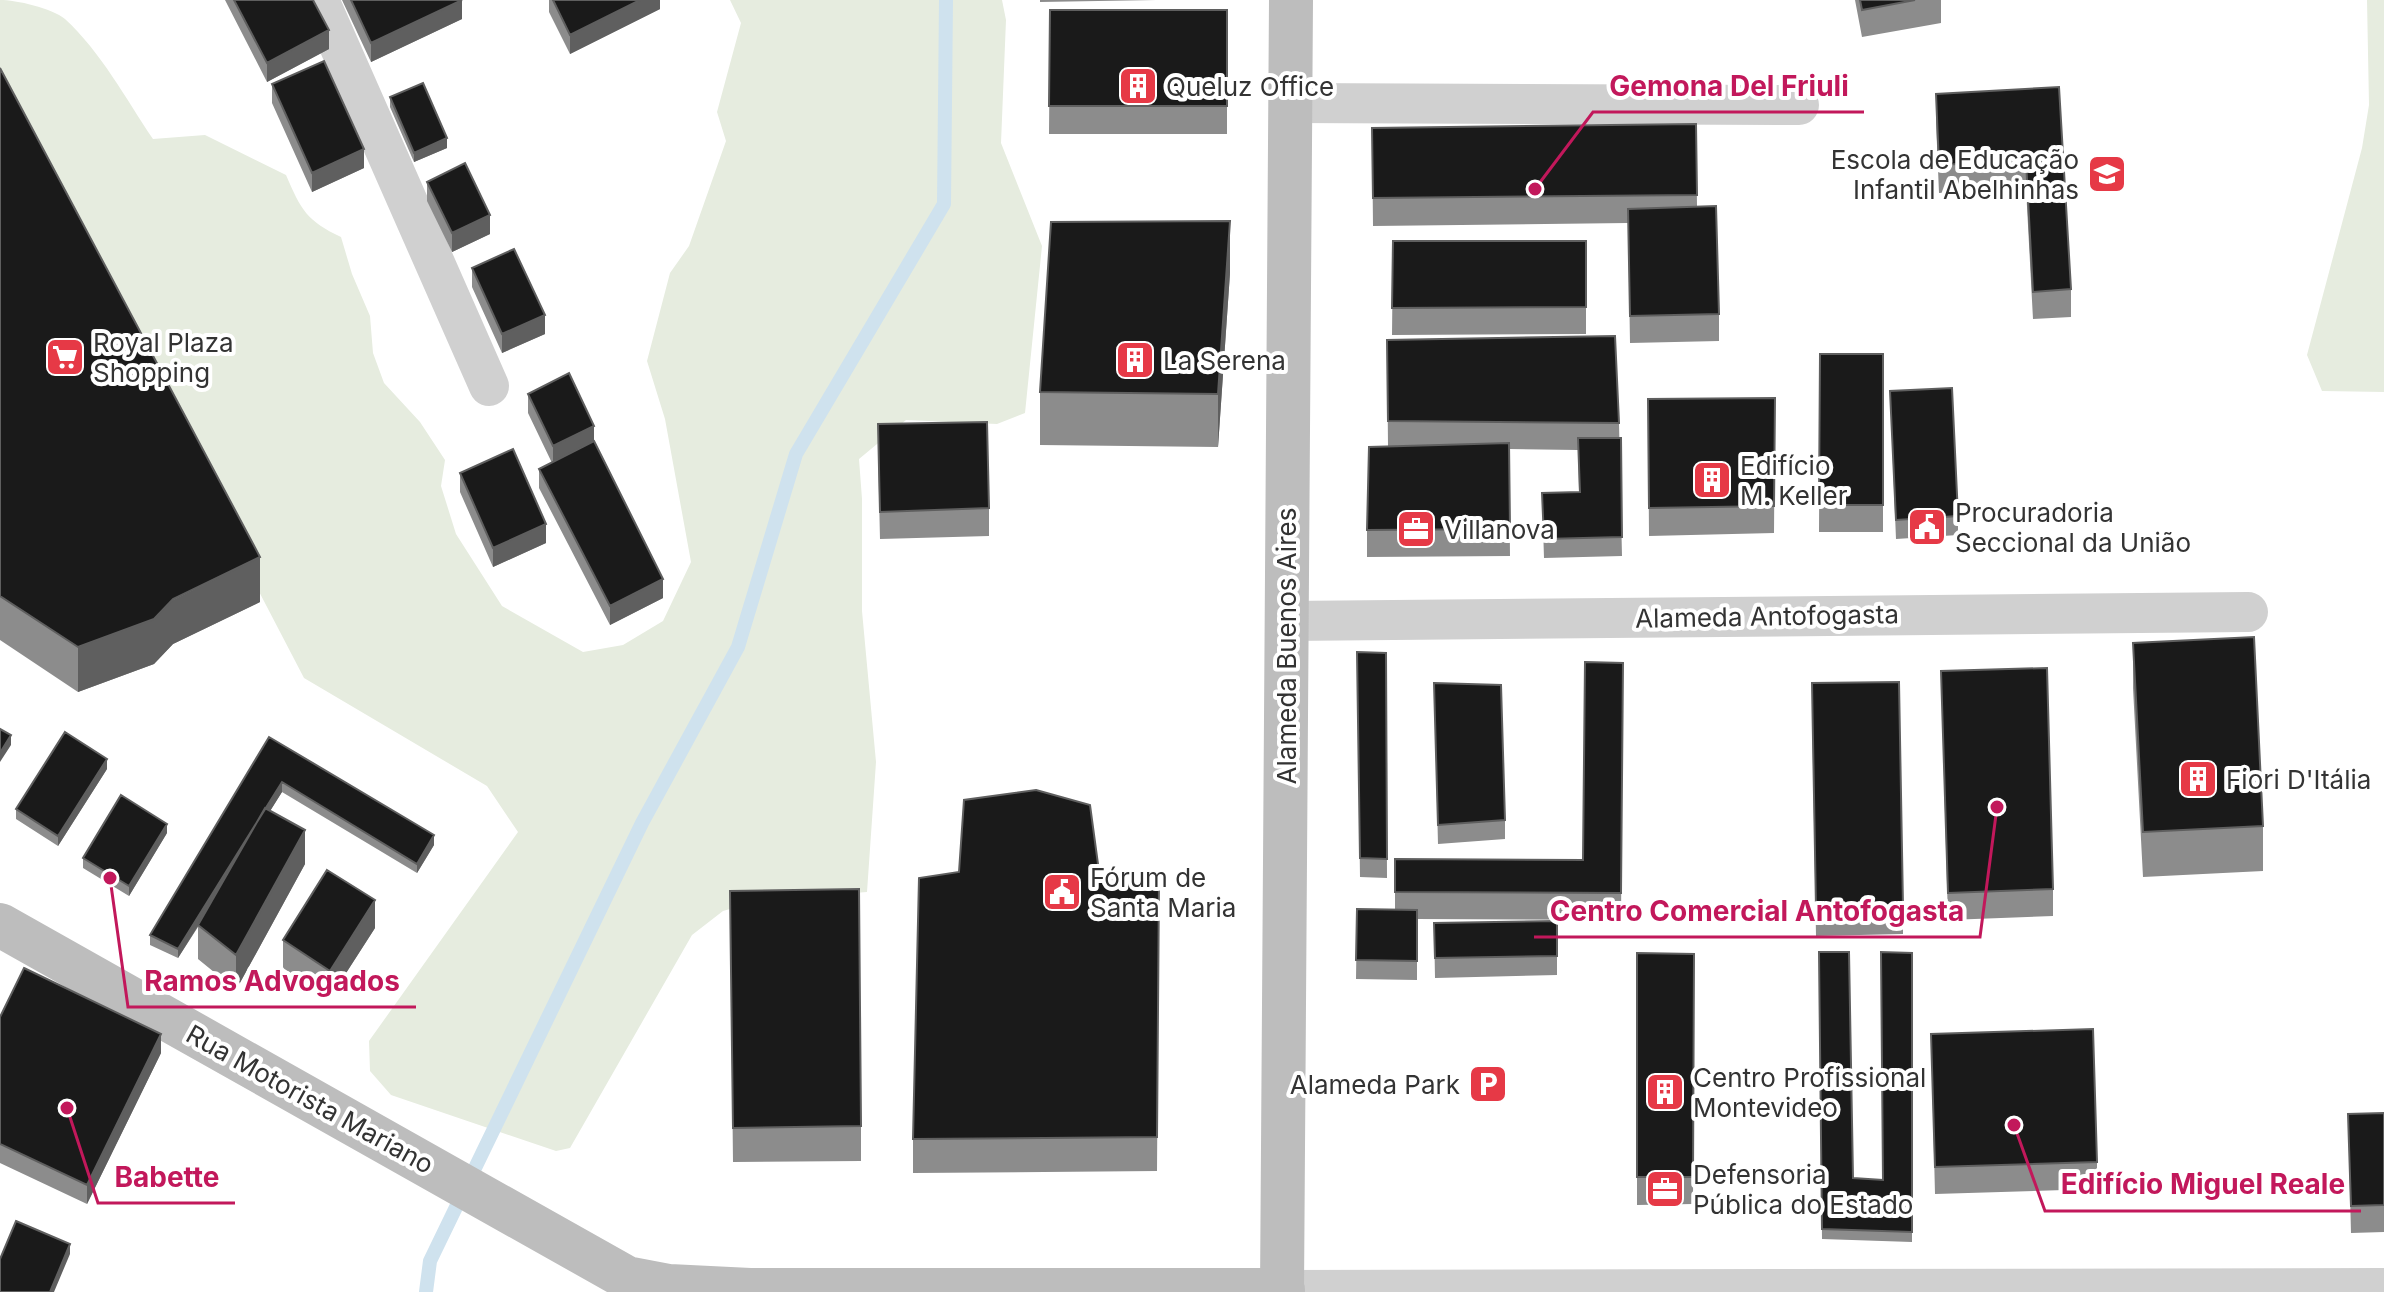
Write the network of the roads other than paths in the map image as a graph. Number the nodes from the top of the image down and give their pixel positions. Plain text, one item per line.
1 (319, 0) edge
2 (1291, 0) edge
3 (1290, 103) junction
4 (1799, 105) dead end
5 (489, 386) dead end
6 (2248, 612) dead end
7 (1287, 621) junction
8 (0, 925) edge
9 (2384, 1288) edge
10 (1282, 1291) edge

1 - 5 street
2 - 3 street, Alameda Buenos Aires
3 - 4 street
3 - 7 street, Alameda Buenos Aires
6 - 7 street, Alameda Antofogasta
7 - 10 street, Alameda Buenos Aires
8 - 10 street, Rua Motorista Mariano
9 - 10 street

